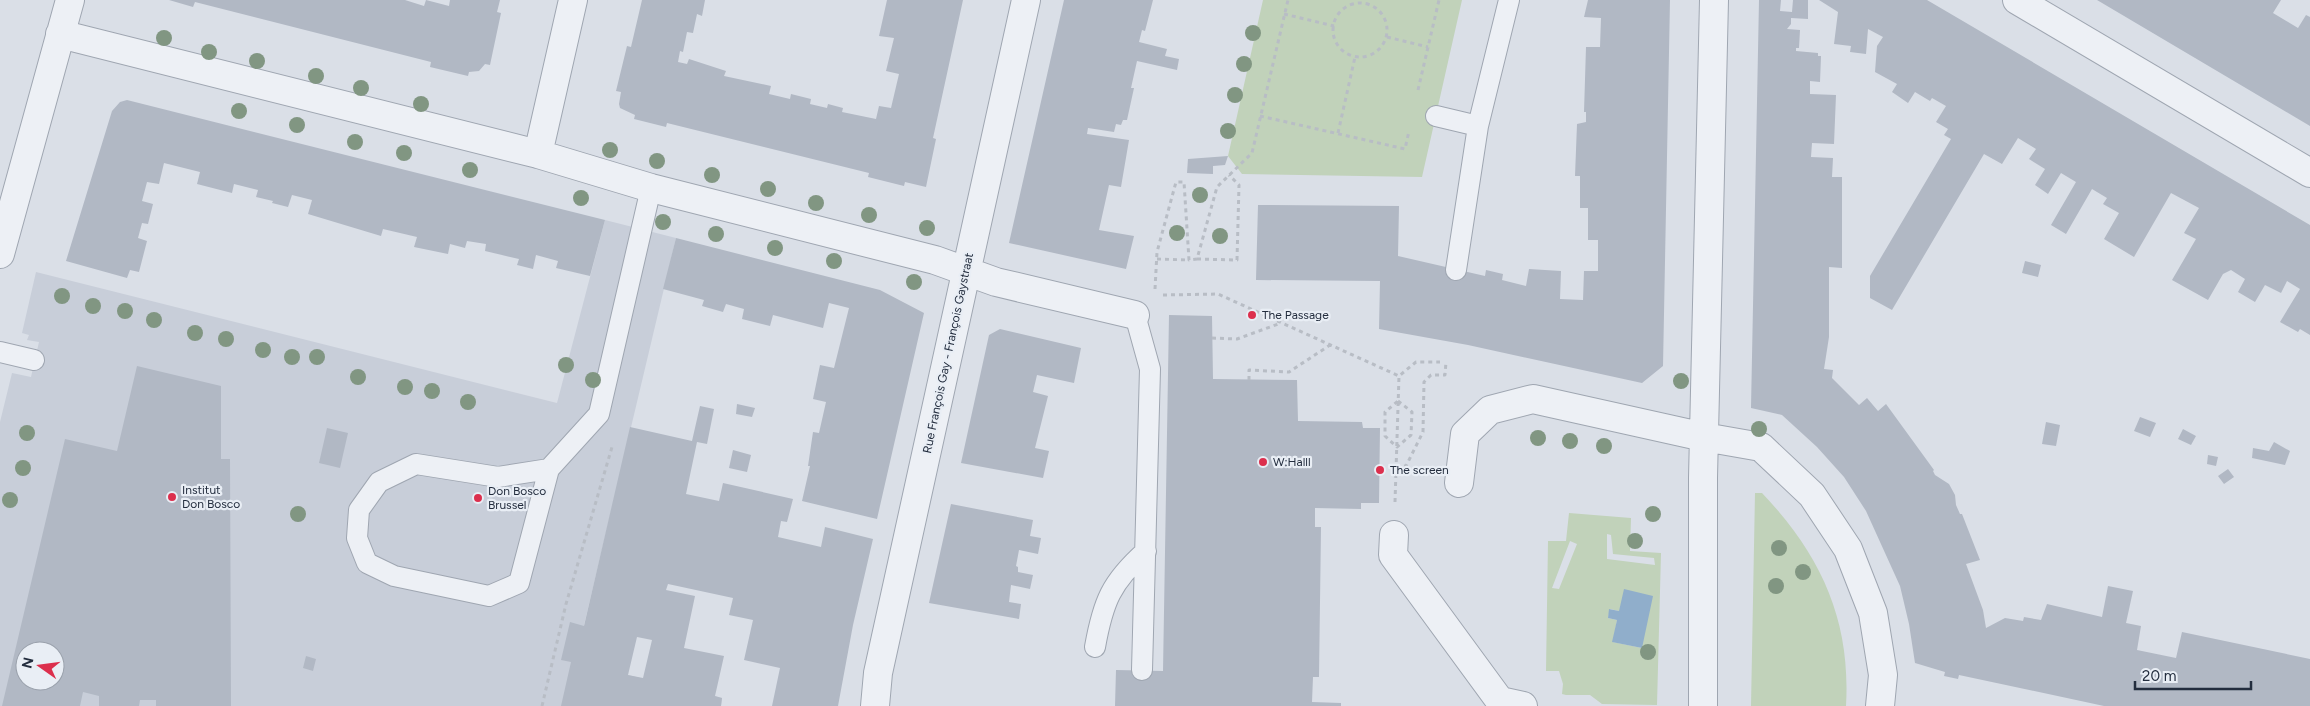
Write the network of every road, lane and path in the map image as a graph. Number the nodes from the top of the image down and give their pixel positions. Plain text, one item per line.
1 (70, 0) edge
2 (572, 0) edge
3 (1026, 0) edge
4 (1288, 0) edge
5 (1439, 0) edge
6 (1509, 0) edge
7 (1714, 0) edge
8 (2017, 0) edge
9 (1368, 2) edge
10 (1284, 14) junction
11 (1334, 26) junction
12 (60, 34) junction
13 (1387, 37) junction
14 (1428, 47) junction
15 (1355, 57) junction
16 (1418, 93) dead end
17 (1260, 116) junction
18 (1436, 116) dead end
19 (1478, 126) junction
20 (1409, 130) dead end
21 (1338, 133) junction
22 (538, 154) junction
23 (2310, 173) edge
24 (1229, 175) junction
25 (651, 188) junction
26 (0, 254) edge
27 (1157, 259) junction
28 (1197, 259) junction
29 (1189, 260) junction
30 (1456, 270) dead end
31 (966, 273) junction
32 (1135, 315) joint
33 (1281, 324) junction
34 (1212, 338) dead end
35 (1330, 345) junction
36 (0, 352) edge
37 (34, 360) dead end
38 (1440, 362) dead end
39 (1446, 362) dead end
40 (1398, 376) junction
41 (1249, 380) dead end
42 (1398, 401) junction
43 (599, 414) junction
44 (1704, 437) junction
45 (1397, 447) junction
46 (1380, 466) dead end
47 (1396, 466) junction
48 (549, 469) junction
49 (1459, 483) dead end
50 (1394, 522) joint
51 (1146, 551) junction
52 (1095, 647) dead end
53 (1142, 670) dead end
54 (542, 706) edge
55 (875, 706) edge
56 (1523, 706) edge
57 (1703, 706) edge
58 (1880, 706) edge

1 - 12 street
2 - 22 street
3 - 31 street, Rue François Gay - François Gaystraat
4 - 10 path
5 - 14 path
6 - 19 lane
7 - 44 street
8 - 23 street
9 - 11 path
9 - 13 path
10 - 11 path
10 - 17 path
11 - 15 path
12 - 22 street
12 - 26 street
13 - 14 path
13 - 15 path
14 - 16 path
15 - 21 path
17 - 21 path
17 - 24 path
18 - 19 lane
19 - 30 lane
20 - 21 path
22 - 25 street
24 - 28 path
24 - 28 path
25 - 31 street
25 - 43 lane
27 - 29 path
27 - 29 path
27 - 33 path
28 - 29 path
31 - 32 street
31 - 55 street, Rue François Gay - François Gaystraat
32 - 51 lane
33 - 34 path
33 - 35 path
35 - 40 path
35 - 41 path
36 - 37 lane
38 - 40 path
39 - 47 path
40 - 42 path
42 - 45 path
42 - 45 path
42 - 45 path
43 - 48 lane
43 - 54 path
44 - 49 street
44 - 57 street
44 - 58 street
45 - 47 path
46 - 47 path
47 - 50 path
48 - 48 lane
50 - 56 street
51 - 52 lane
51 - 53 lane

